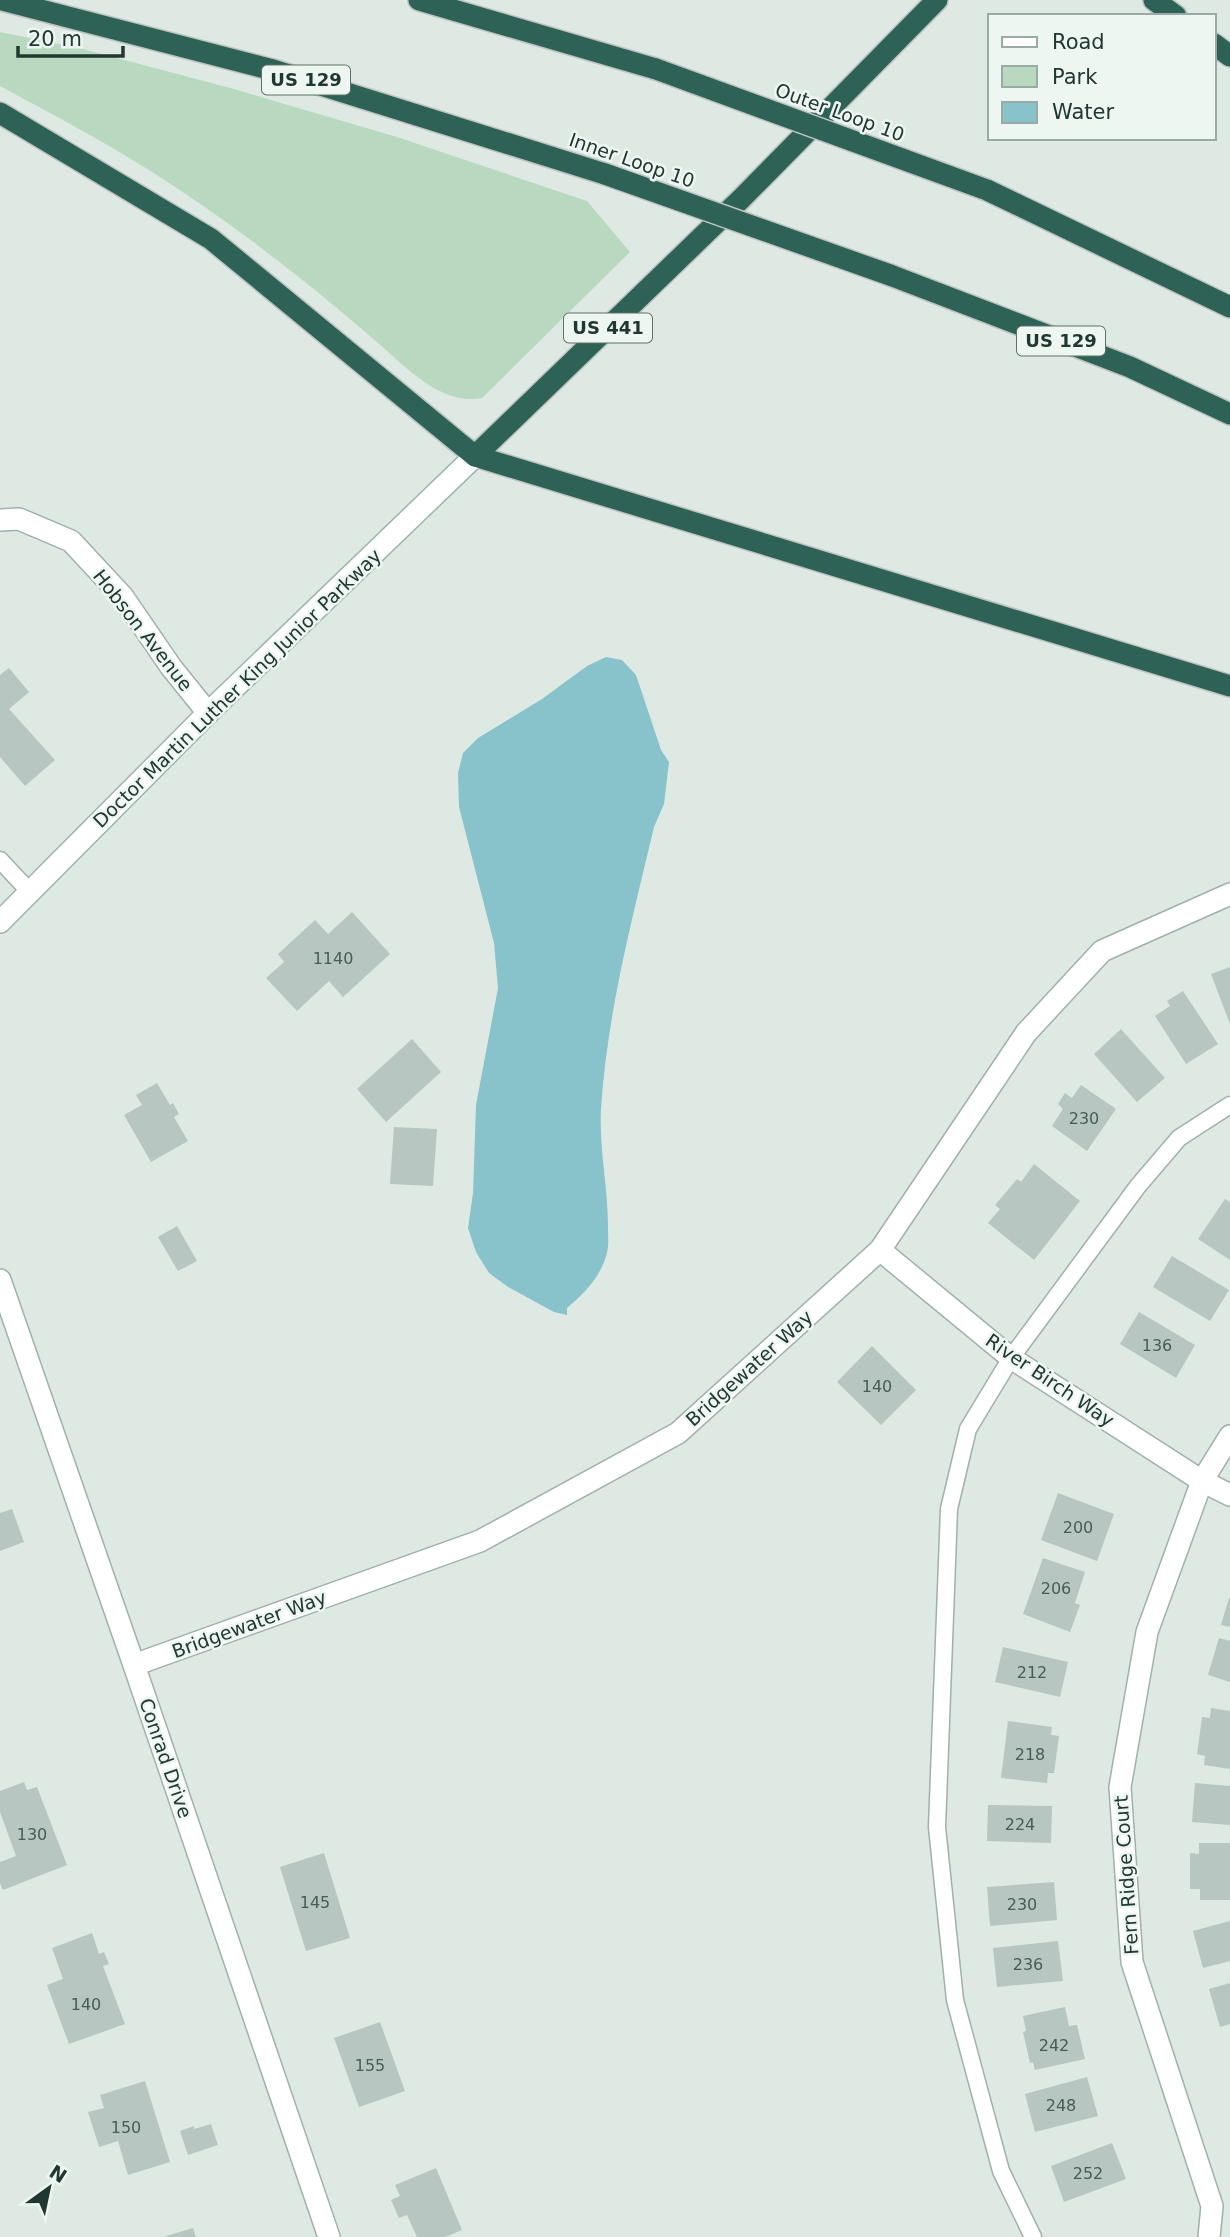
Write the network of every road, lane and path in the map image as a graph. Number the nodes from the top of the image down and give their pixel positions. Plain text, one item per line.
1 (2, 0) edge
2 (419, 0) edge
3 (937, 0) edge
4 (1155, 0) edge
5 (1173, 14) edge
6 (0, 113) edge
7 (1230, 307) edge
8 (1230, 414) edge
9 (475, 456) junction
10 (0, 520) edge
11 (1230, 686) edge
12 (208, 713) junction
13 (0, 860) edge
14 (30, 892) junction
15 (1230, 894) edge
16 (0, 922) edge
17 (1230, 1105) edge
18 (880, 1250) junction
19 (0, 1280) edge
20 (1011, 1358) junction
21 (1230, 1436) edge
22 (1202, 1481) junction
23 (1230, 1495) edge
24 (134, 1665) junction
25 (329, 2237) edge
26 (1033, 2237) edge
27 (1209, 2237) edge

1 - 8 highway, Inner Loop 10 / US 129, bridge
2 - 7 highway, Outer Loop 10, bridge
3 - 9 highway, US 441
4 - 5 highway
6 - 9 highway
9 - 11 highway
9 - 12 street, Doctor Martin Luther King Junior Parkway
10 - 12 street, Hobson Avenue
12 - 14 street, Doctor Martin Luther King Junior Parkway
13 - 14 lane
14 - 16 street, Doctor Martin Luther King Junior Parkway
15 - 18 street, Bridgewater Way
17 - 20 lane
18 - 20 street, River Birch Way
18 - 24 street, Bridgewater Way
19 - 24 street, Conrad Drive
20 - 22 street, River Birch Way
20 - 26 lane
21 - 22 street, Fern Ridge Court
22 - 23 street, River Birch Way
22 - 27 street, Fern Ridge Court
24 - 25 street, Conrad Drive

